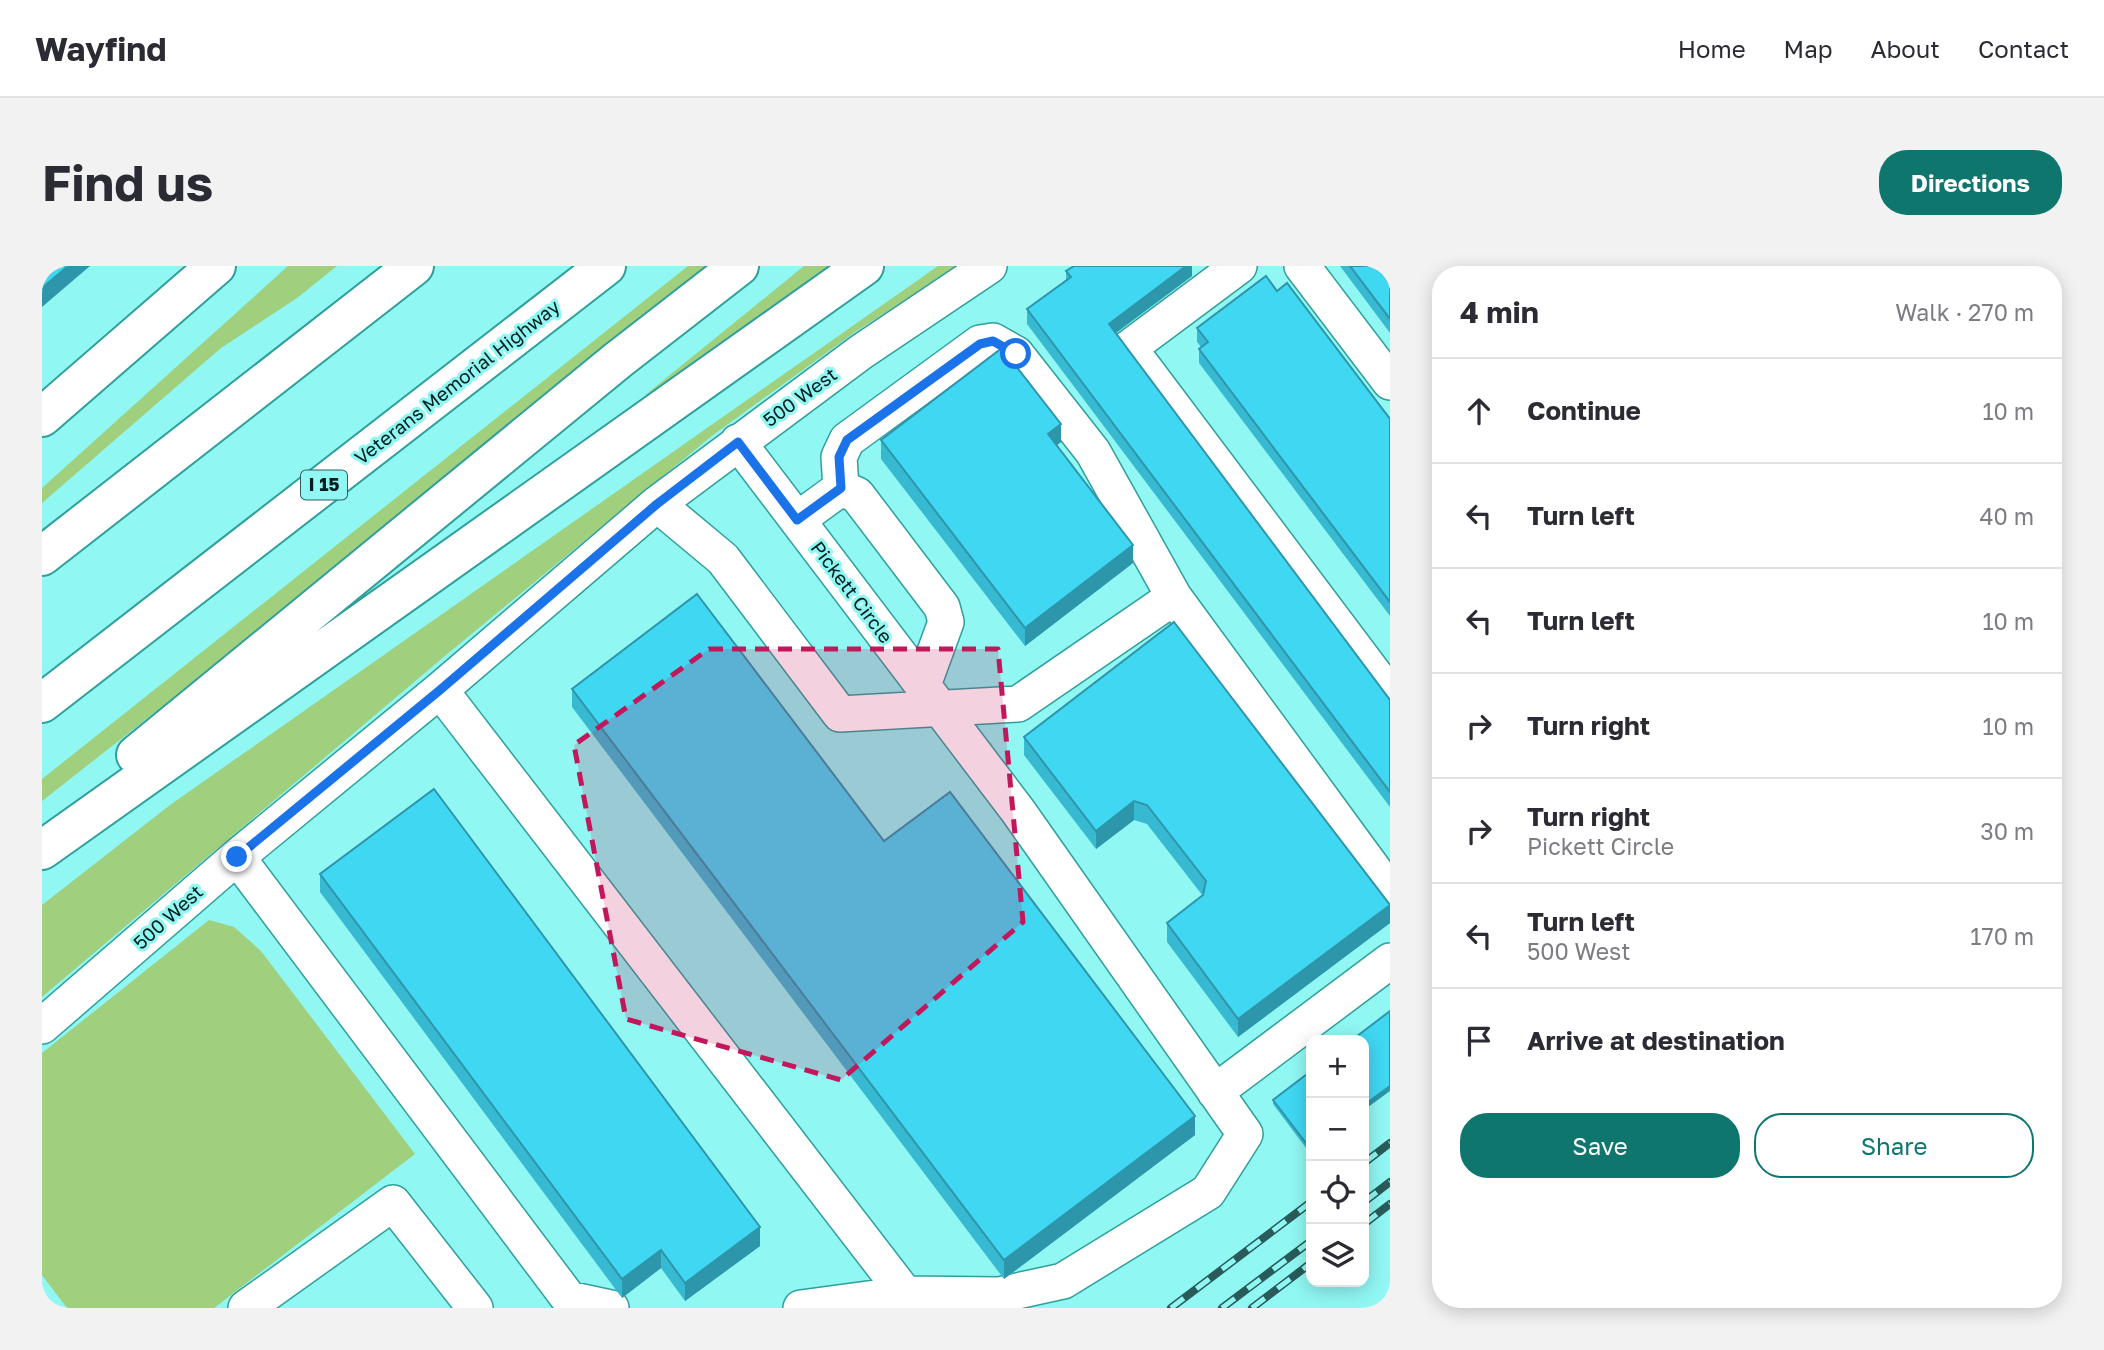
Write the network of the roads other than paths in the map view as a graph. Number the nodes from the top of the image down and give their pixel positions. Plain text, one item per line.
1 (216, 266) edge
2 (412, 266) edge
3 (606, 266) edge
4 (739, 266) edge
5 (864, 266) edge
6 (989, 266) edge
7 (1239, 266) edge
8 (1302, 266) edge
9 (1390, 382) edge
10 (42, 417) edge
11 (738, 442) junction
12 (841, 488) junction
13 (657, 504) junction
14 (797, 520) junction
15 (42, 556) edge
16 (1174, 597) junction
17 (440, 690) junction
18 (1390, 695) edge
19 (932, 697) junction
20 (42, 703) edge
21 (42, 831) edge
22 (42, 850) edge
23 (237, 857) junction
24 (1390, 892) edge
25 (1390, 961) edge
26 (42, 1026) edge
27 (1215, 1092) junction
28 (905, 1294) junction
29 (246, 1308) edge
30 (475, 1308) edge
31 (611, 1308) edge
32 (802, 1308) edge

1 - 10 highway
2 - 15 highway
3 - 20 highway, Veterans Memorial Highway / I 15
4 - 21 highway
5 - 22 highway
6 - 11 street, 500 West
7 - 18 street
8 - 9 street
11 - 13 street, 500 West
11 - 14 street, Pickett Circle
12 - 14 street
12 - 16 street
12 - 19 street
13 - 17 street, 500 West
13 - 19 street
14 - 19 street, Pickett Circle
16 - 19 street
16 - 24 street
17 - 23 street, 500 West
17 - 28 street
19 - 27 street, Pickett Circle
23 - 26 street, 500 West
23 - 31 street
25 - 27 street
27 - 28 street, Pickett Circle
28 - 32 street
29 - 30 street

